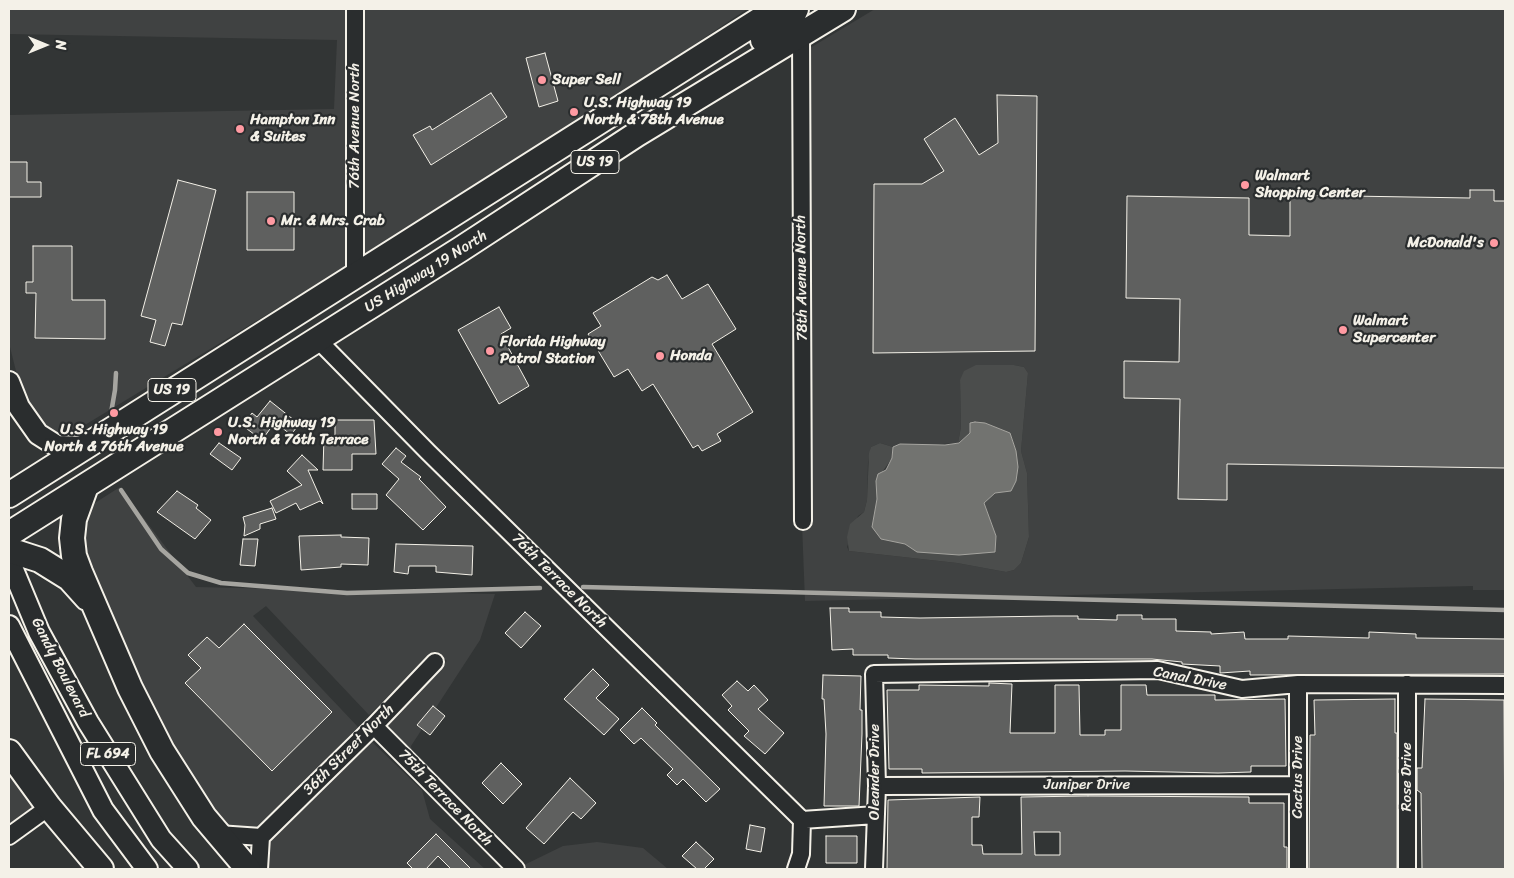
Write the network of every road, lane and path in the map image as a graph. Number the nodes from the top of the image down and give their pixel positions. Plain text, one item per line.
1 (355, 9) edge
2 (777, 9) edge
3 (796, 9) edge
4 (815, 9) edge
5 (843, 9) edge
6 (801, 34) junction
7 (637, 134) junction
8 (355, 274) junction
9 (318, 340) junction
10 (9, 382) edge
11 (83, 447) junction
12 (86, 486) junction
13 (10, 495) edge
14 (802, 521) dead end
15 (12, 530) edge
16 (9, 550) edge
17 (9, 560) edge
18 (96, 608) junction
19 (9, 626) edge
20 (436, 662) dead end
21 (874, 674) joint
22 (1298, 684) junction
23 (1407, 684) junction
24 (1505, 685) edge
25 (374, 726) junction
26 (9, 752) edge
27 (1298, 785) junction
28 (876, 786) junction
29 (49, 807) junction
30 (876, 815) junction
31 (802, 820) junction
32 (218, 834) junction
33 (9, 836) edge
34 (261, 837) junction
35 (101, 869) edge
36 (147, 869) edge
37 (188, 869) edge
38 (248, 869) edge
39 (259, 869) edge
40 (516, 869) edge
41 (796, 869) edge
42 (874, 869) edge
43 (1298, 869) edge
44 (1407, 869) edge

1 - 8 street, 76th Avenue North
2 - 8 highway, US 19
3 - 7 highway
4 - 6 highway
5 - 6 highway, US Highway 19 North / US 19
6 - 7 highway, US Highway 19 North / US 19
6 - 14 street, 78th Avenue North
7 - 9 highway, US Highway 19 North / US 19
8 - 11 highway, US 19
9 - 12 highway, US Highway 19 North / US 19
9 - 31 street, 76th Terrace North
10 - 11 main road
11 - 13 highway, US 19
12 - 15 highway, US Highway 19 North / US 19
12 - 18 highway
16 - 18 highway
17 - 37 main road, Gandy Boulevard / FL 694
18 - 32 highway
19 - 36 main road, Gandy Boulevard / FL 694
20 - 25 street, 36th Street North
21 - 22 street, Canal Drive
21 - 28 street, Oleander Drive
22 - 23 street, Canal Drive
22 - 27 street, Cactus Drive
23 - 24 street, Canal Drive
23 - 44 street, Rose Drive
25 - 34 street, 36th Street North
25 - 40 street, 75th Terrace North
26 - 29 highway
27 - 28 street, Juniper Drive
27 - 43 street, Cactus Drive
28 - 30 street, Oleander Drive
29 - 33 street
29 - 35 highway
30 - 31 street
30 - 42 street, Oleander Drive
31 - 41 street
32 - 34 street
32 - 38 highway
34 - 39 street

